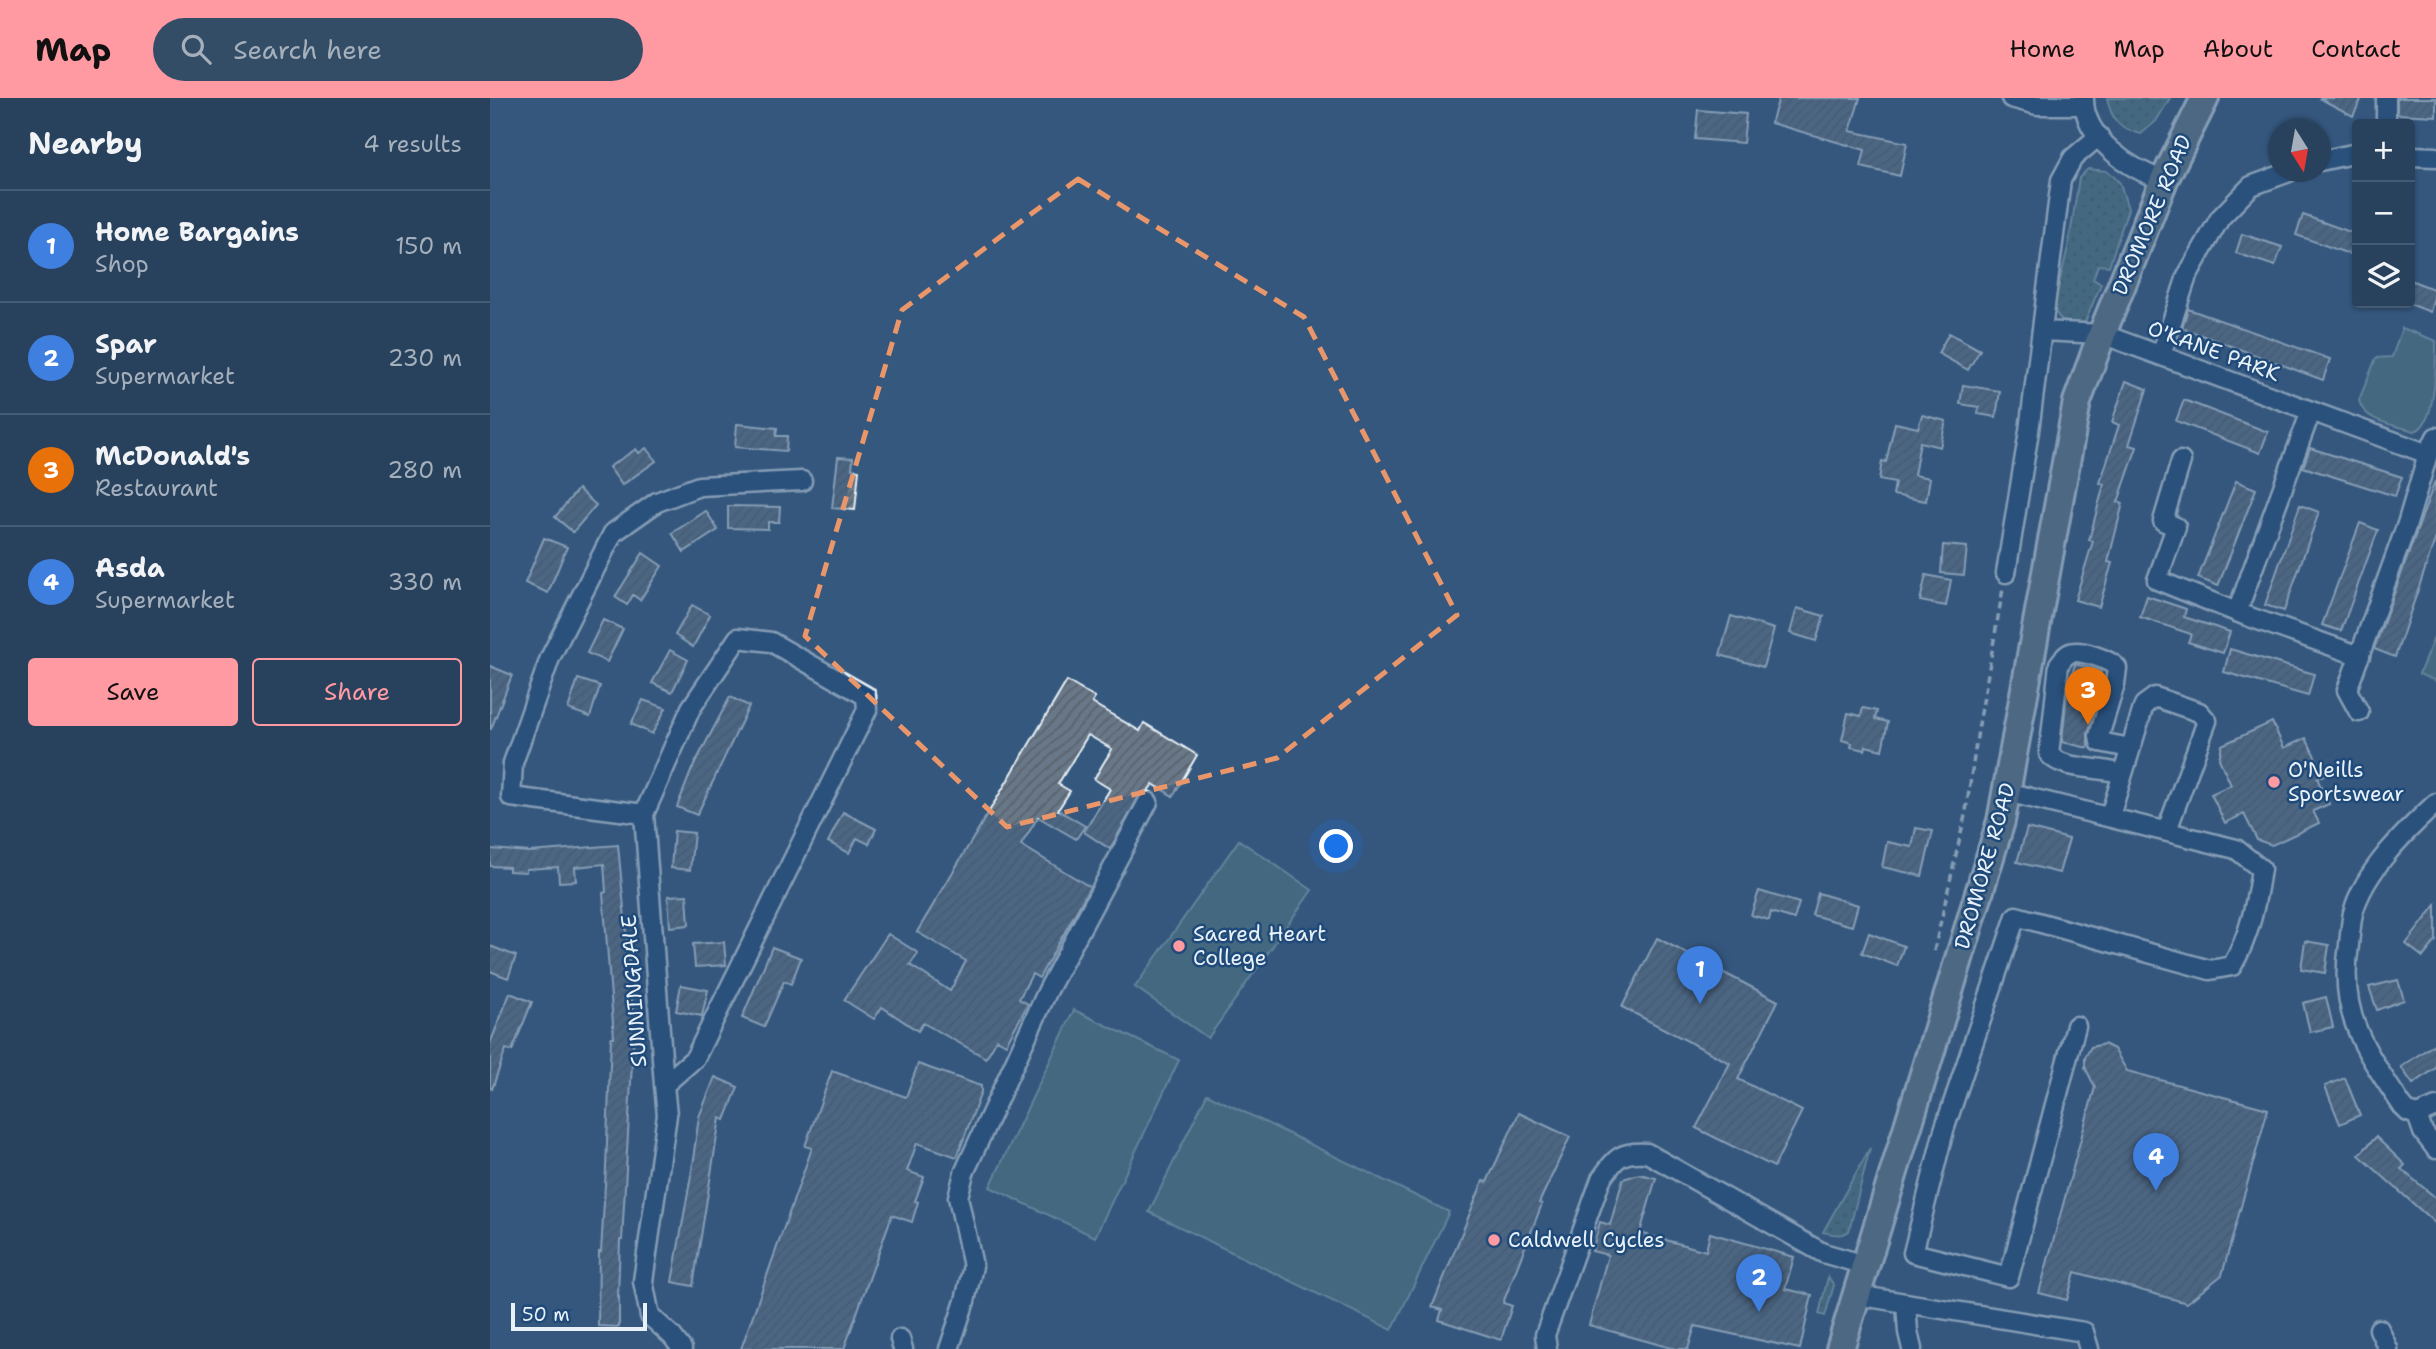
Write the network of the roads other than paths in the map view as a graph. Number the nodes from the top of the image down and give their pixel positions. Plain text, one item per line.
1 (2011, 98) edge
2 (2205, 98) edge
3 (2386, 98) edge
4 (2084, 101) edge
5 (2386, 119) edge
6 (2099, 136) junction
7 (2352, 154) edge
8 (2415, 156) edge
9 (2436, 157) edge
10 (2331, 159) edge
11 (2164, 180) junction
12 (2268, 180) edge
13 (2042, 331) junction
14 (2102, 334) junction
15 (2161, 355) junction
16 (2311, 411) junction
17 (2432, 445) edge
18 (2182, 461) dead end
19 (802, 481) dead end
20 (2006, 573) road end
21 (2237, 612) junction
22 (2360, 656) junction
23 (2359, 712) dead end
24 (2130, 748) junction
25 (2122, 774) junction
26 (2007, 792) junction
27 (1148, 802) dead end
28 (2436, 803) edge
29 (644, 814) junction
30 (2110, 816) junction
31 (2167, 830) junction
32 (2076, 1026) dead end
33 (664, 1086) junction
34 (2436, 1107) edge
35 (2417, 1115) junction
36 (2436, 1149) edge
37 (1865, 1265) junction
38 (1856, 1295) junction
39 (1906, 1303) junction
40 (2379, 1329) dead end
41 (682, 1349) edge
42 (949, 1349) edge
43 (1547, 1349) edge
44 (1840, 1349) edge
45 (1912, 1349) edge
46 (2089, 1349) edge
47 (2388, 1349) edge

1 - 4 street
2 - 11 highway, DROMORE ROAD
3 - 5 street
4 - 6 street
6 - 11 street
6 - 13 street
7 - 10 street
8 - 9 street
11 - 14 highway, DROMORE ROAD
12 - 15 street
13 - 14 street
13 - 20 street
14 - 15 street, O'KANE PARK
14 - 26 highway, DROMORE ROAD
15 - 16 street, O'KANE PARK
16 - 17 street, O'KANE PARK
16 - 21 street
17 - 22 street, O'KANE PARK
18 - 21 street
19 - 29 street
21 - 22 street
22 - 23 street, O'KANE PARK
24 - 25 street
24 - 25 street
24 - 31 street
25 - 30 street
26 - 30 street
26 - 37 highway, DROMORE ROAD
27 - 42 street
28 - 35 street
29 - 33 street, SUNNINGDALE
29 - 33 street, SUNNINGDALE
30 - 31 street
31 - 32 street
33 - 41 street, SUNNINGDALE
34 - 35 street
35 - 36 street
37 - 38 highway, DROMORE ROAD
37 - 43 street
38 - 39 street
38 - 44 highway, DROMORE ROAD
39 - 45 street
39 - 46 street
40 - 47 street

